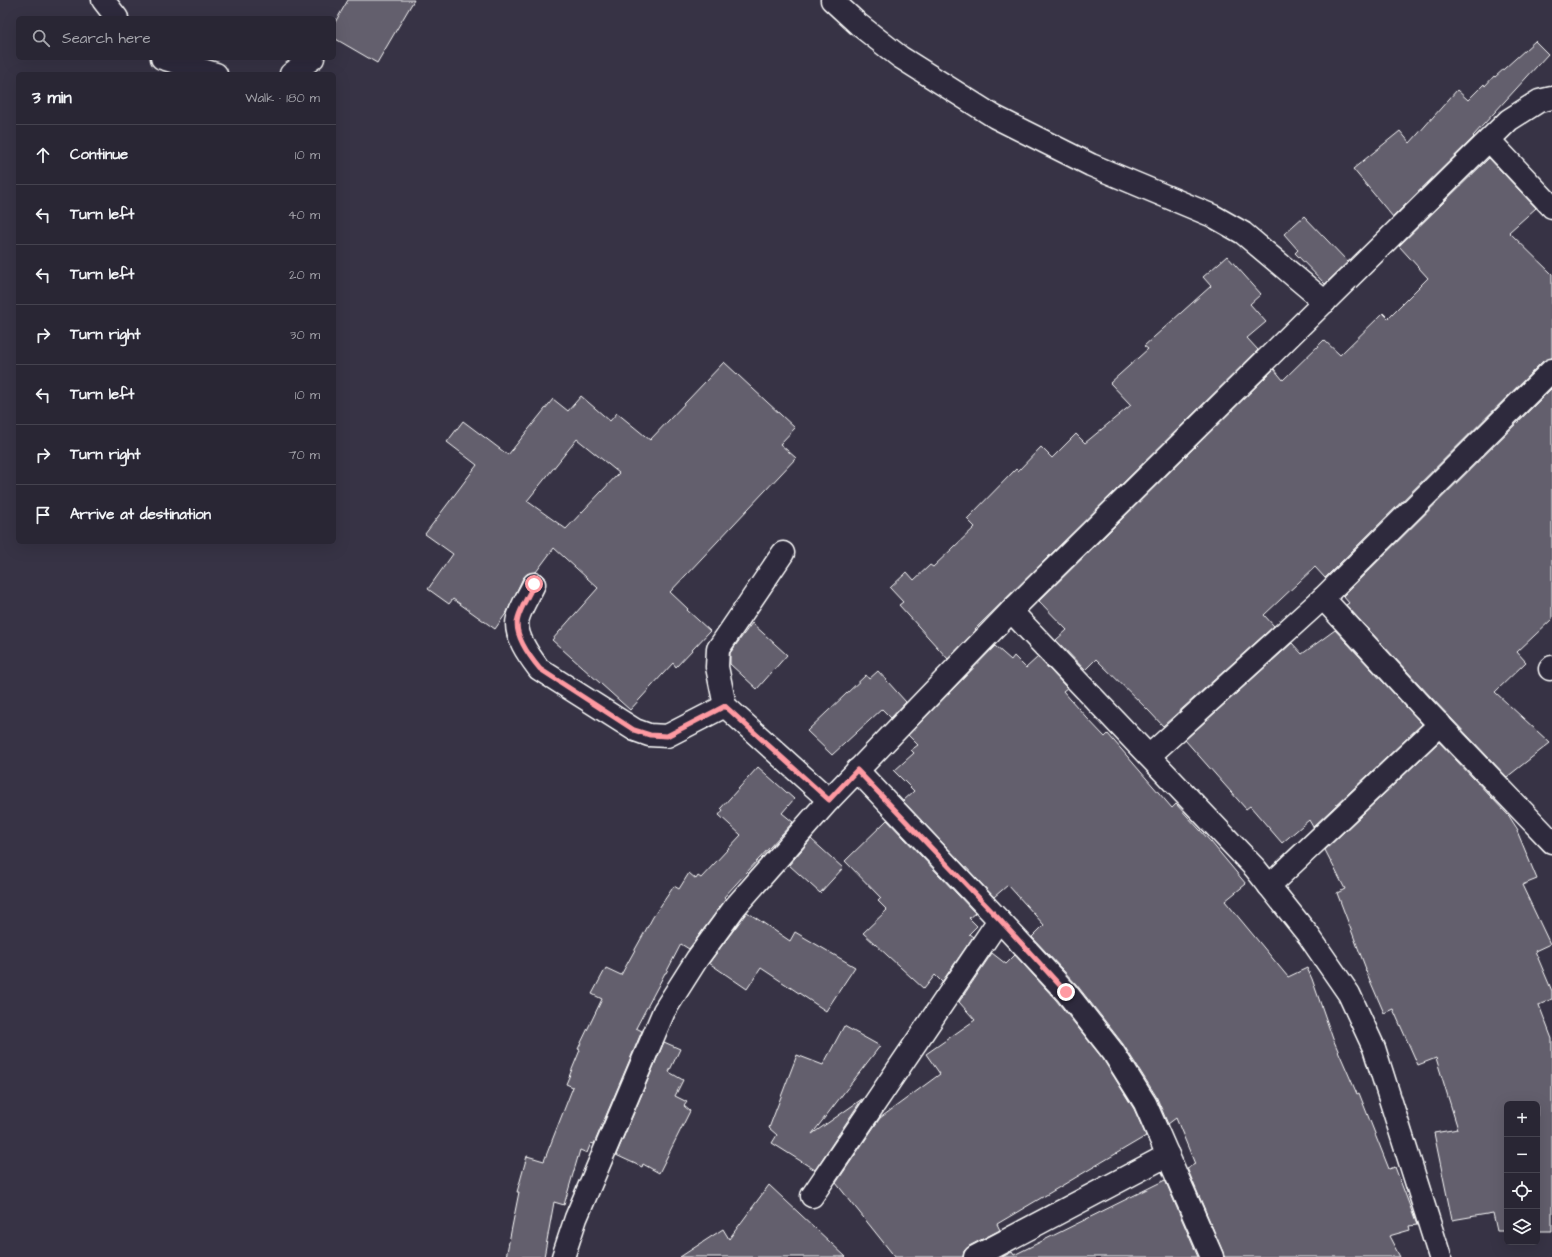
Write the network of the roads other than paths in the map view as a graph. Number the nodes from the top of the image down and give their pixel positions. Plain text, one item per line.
1 (103, 0) edge
2 (832, 0) edge
3 (115, 16) edge
4 (169, 60) edge
5 (310, 60) edge
6 (209, 72) edge
7 (294, 72) edge
8 (1552, 98) edge
9 (1489, 140) junction
10 (1552, 207) edge
11 (1325, 302) junction
12 (1552, 370) edge
13 (783, 553) dead end
14 (534, 584) dead end
15 (1323, 598) junction
16 (1011, 611) junction
17 (725, 706) junction
18 (1440, 724) junction
19 (1149, 756) junction
20 (857, 770) junction
21 (829, 800) junction
22 (1552, 842) edge
23 (1269, 886) junction
24 (1000, 920) junction
25 (1168, 1156) junction
26 (812, 1196) dead end
27 (563, 1257) edge
28 (975, 1257) edge
29 (1212, 1257) edge
30 (1440, 1257) edge

1 - 3 street
2 - 11 street
4 - 6 street
5 - 7 street
8 - 9 street
9 - 10 street
9 - 11 street
11 - 16 street
12 - 15 street
13 - 17 street
14 - 17 street
15 - 18 street
15 - 19 street
16 - 19 street
16 - 20 street
17 - 21 street
18 - 22 street
18 - 23 street
19 - 23 street
20 - 21 street
20 - 24 street
21 - 27 street
23 - 30 street
24 - 25 street
24 - 26 street
25 - 28 street
25 - 29 street

